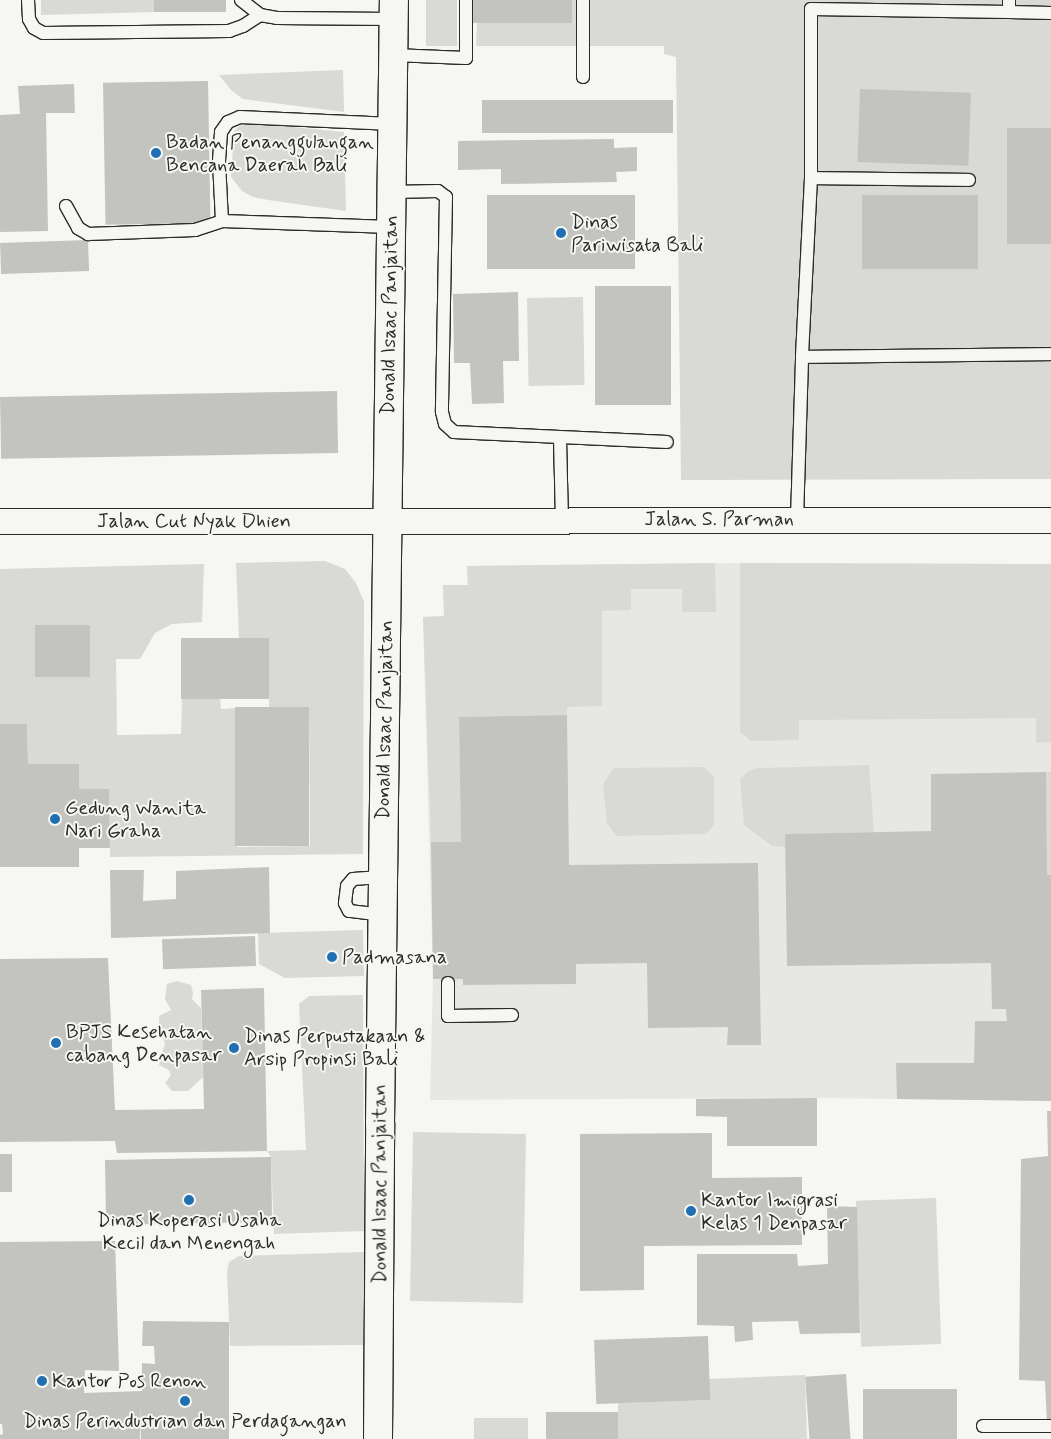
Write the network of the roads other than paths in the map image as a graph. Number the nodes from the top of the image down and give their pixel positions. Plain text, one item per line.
1 (28, 0) edge
2 (242, 0) edge
3 (466, 0) edge
4 (582, 0) edge
5 (811, 4) edge
6 (1009, 6) edge
7 (393, 10) edge
8 (1051, 13) edge
9 (260, 15) junction
10 (393, 55) junction
11 (583, 77) dead end
12 (392, 124) junction
13 (811, 178) junction
14 (969, 180) dead end
15 (391, 192) junction
16 (66, 206) dead end
17 (222, 221) junction
18 (391, 227) junction
19 (1051, 354) edge
20 (802, 357) junction
21 (560, 439) junction
22 (667, 442) dead end
23 (562, 519) junction
24 (797, 519) junction
25 (1051, 520) edge
26 (0, 521) edge
27 (388, 522) junction
28 (384, 877) junction
29 (383, 916) junction
30 (448, 983) dead end
31 (512, 1015) dead end
32 (983, 1426) dead end
33 (1051, 1426) edge
34 (378, 1439) edge

1 - 9 lane
2 - 9 lane
3 - 10 lane
4 - 11 lane
5 - 6 lane
5 - 13 lane
6 - 8 lane
7 - 9 lane
7 - 10 street, Donald Isaac Panjaitan
10 - 12 street, Donald Isaac Panjaitan
12 - 15 street, Donald Isaac Panjaitan
12 - 17 lane
13 - 14 lane
13 - 20 lane
15 - 18 street, Donald Isaac Panjaitan
15 - 21 lane
16 - 17 lane
17 - 18 lane
18 - 27 street, Donald Isaac Panjaitan
19 - 20 lane
20 - 24 lane
21 - 22 lane
21 - 23 lane
23 - 24 street, Jalan S. Parman
23 - 27 street, Jalan S. Parman
24 - 25 street, Jalan S. Parman
26 - 27 street, Jalan Cut Nyak Dhien
27 - 28 street, Donald Isaac Panjaitan
28 - 29 street, Donald Isaac Panjaitan
28 - 29 lane
29 - 34 street, Donald Isaac Panjaitan
30 - 31 lane
32 - 33 lane

